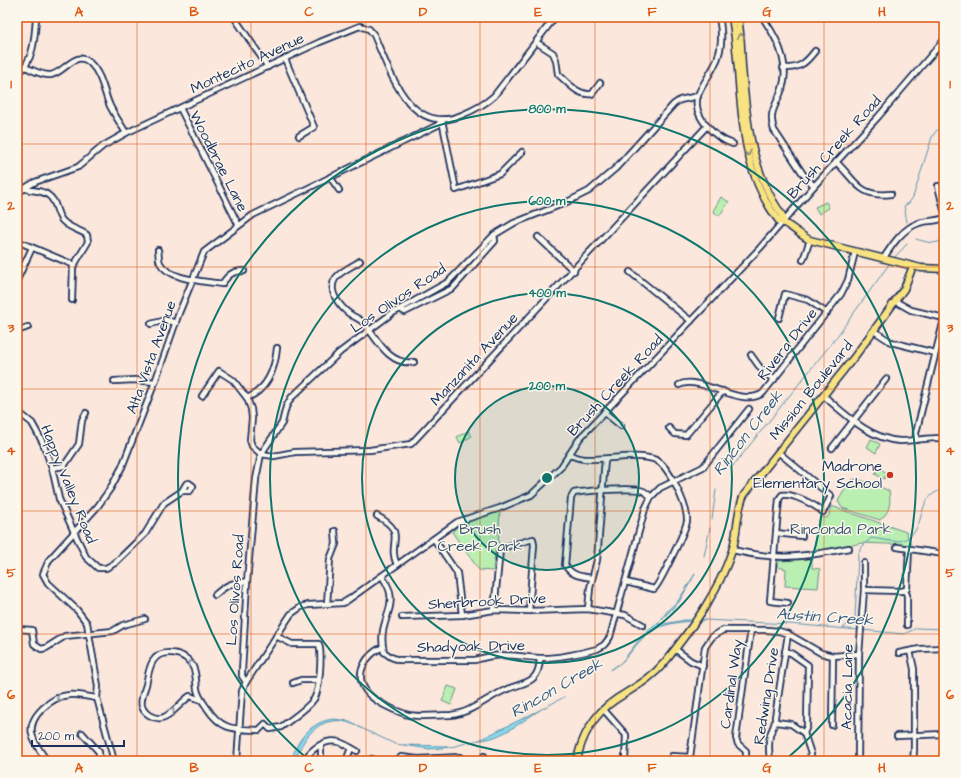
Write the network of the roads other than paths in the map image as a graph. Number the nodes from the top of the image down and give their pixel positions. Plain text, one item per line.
1 (36, 17) edge
2 (234, 17) edge
3 (555, 17) edge
4 (719, 17) edge
5 (732, 17) edge
6 (738, 17) edge
7 (765, 21) dead end
8 (944, 40) edge
9 (536, 42) junction
10 (815, 51) dead end
11 (285, 59) junction
12 (25, 67) junction
13 (268, 67) junction
14 (783, 68) junction
15 (17, 74) edge
16 (600, 83) dead end
17 (698, 96) junction
18 (180, 108) junction
19 (442, 120) junction
20 (707, 126) junction
21 (126, 133) junction
22 (299, 136) dead end
23 (733, 144) dead end
24 (522, 152) dead end
25 (836, 162) junction
26 (330, 177) junction
27 (814, 186) junction
28 (938, 186) dead end
29 (24, 188) junction
30 (339, 190) dead end
31 (17, 194) edge
32 (891, 194) dead end
33 (944, 210) edge
34 (944, 218) edge
35 (783, 221) junction
36 (238, 224) junction
37 (494, 235) junction
38 (538, 237) dead end
39 (810, 240) junction
40 (17, 241) edge
41 (32, 248) junction
42 (158, 250) dead end
43 (855, 252) junction
44 (886, 259) junction
45 (803, 260) dead end
46 (360, 261) dead end
47 (74, 264) junction
48 (913, 266) junction
49 (944, 269) edge
50 (574, 271) junction
51 (244, 272) dead end
52 (630, 272) dead end
53 (17, 280) edge
54 (192, 280) junction
55 (72, 300) dead end
56 (895, 301) junction
57 (400, 309) junction
58 (827, 313) junction
59 (779, 318) dead end
60 (944, 318) edge
61 (690, 321) junction
62 (176, 323) junction
63 (151, 324) dead end
64 (28, 327) dead end
65 (17, 331) edge
66 (369, 331) junction
67 (874, 331) junction
68 (277, 348) dead end
69 (935, 353) junction
70 (751, 355) dead end
71 (414, 362) dead end
72 (886, 379) dead end
73 (774, 380) junction
74 (114, 381) dead end
75 (155, 382) junction
76 (679, 385) dead end
77 (723, 391) junction
78 (202, 396) dead end
79 (824, 396) junction
80 (247, 398) junction
81 (749, 409) dead end
82 (17, 411) edge
83 (604, 412) junction
84 (86, 413) dead end
85 (853, 420) junction
86 (621, 426) dead end
87 (669, 428) dead end
88 (944, 438) edge
89 (916, 440) junction
90 (832, 448) dead end
91 (778, 452) junction
92 (261, 454) junction
93 (569, 455) junction
94 (604, 459) junction
95 (52, 468) junction
96 (673, 481) junction
97 (182, 491) dead end
98 (603, 491) junction
99 (651, 497) junction
100 (377, 516) dead end
101 (335, 531) dead end
102 (74, 532) junction
103 (776, 533) junction
104 (802, 536) dead end
105 (434, 539) junction
106 (897, 547) dead end
107 (848, 548) dead end
108 (909, 549) junction
109 (733, 550) junction
110 (944, 554) edge
111 (772, 557) junction
112 (864, 563) dead end
113 (397, 565) junction
114 (382, 576) junction
115 (592, 578) junction
116 (247, 582) junction
117 (626, 582) junction
118 (864, 590) junction
119 (905, 590) junction
120 (215, 595) dead end
121 (788, 603) dead end
122 (327, 604) junction
123 (588, 609) junction
124 (494, 610) junction
125 (529, 611) junction
126 (618, 613) junction
127 (462, 615) junction
128 (402, 617) dead end
129 (144, 619) dead end
130 (643, 625) dead end
131 (907, 625) dead end
132 (17, 629) edge
133 (751, 629) junction
134 (89, 634) junction
135 (788, 634) junction
136 (276, 636) junction
137 (383, 647) junction
138 (944, 648) edge
139 (675, 649) junction
140 (785, 651) junction
141 (910, 651) junction
142 (899, 653) dead end
143 (859, 654) junction
144 (833, 656) junction
145 (540, 658) junction
146 (703, 666) junction
147 (319, 680) junction
148 (246, 682) junction
149 (293, 683) dead end
150 (197, 690) junction
151 (190, 696) junction
152 (96, 698) junction
153 (201, 700) junction
154 (604, 710) junction
155 (776, 722) junction
156 (832, 726) dead end
157 (238, 729) junction
158 (82, 733) dead end
159 (804, 733) junction
160 (944, 734) edge
161 (913, 735) junction
162 (897, 736) dead end
163 (321, 745) junction
164 (351, 748) junction
165 (357, 751) dead end
166 (461, 759) edge
167 (413, 760) edge
168 (437, 760) edge
169 (47, 761) edge
170 (99, 761) edge
171 (114, 761) edge
172 (237, 761) edge
173 (304, 761) edge
174 (321, 761) edge
175 (346, 761) edge
176 (397, 761) edge
177 (577, 761) edge
178 (625, 761) edge
179 (671, 761) edge
180 (746, 761) edge
181 (770, 761) edge
182 (809, 761) edge
183 (858, 761) edge
184 (913, 761) edge

1 - 12 street
2 - 13 street
3 - 9 street
4 - 17 street
5 -> 35 main road
35 -> 6 main road
7 - 14 street
8 - 25 street, Brush Creek Road
9 - 16 street
9 - 19 street
10 - 14 street
11 - 13 street, Montecito Avenue
11 - 19 street, Montecito Avenue
11 - 22 street
12 - 15 street
12 - 21 street
13 - 18 street, Montecito Avenue
14 - 27 street
17 - 20 street
17 - 37 street, Los Olivos Road
18 - 21 street, Montecito Avenue
18 - 36 street, Woodbrae Lane
19 - 24 street
19 - 26 street, Alta Vista Avenue
20 - 23 street
20 - 50 street, Manzanita Avenue
21 - 29 street, Montecito Avenue
25 - 27 street, Brush Creek Road
25 - 32 street
26 - 30 street
26 - 36 street, Alta Vista Avenue
27 - 35 street, Brush Creek Road
28 - 33 street
29 - 31 street, Montecito Avenue
29 - 47 street
34 - 44 street
35 - 39 main road
35 - 61 street, Brush Creek Road
36 - 54 street, Alta Vista Avenue
37 - 57 street, Los Olivos Road
37 - 57 street
38 - 50 street
39 - 43 main road
39 - 45 street
40 - 41 street
41 - 47 street
41 - 53 street
42 - 54 street
43 - 44 main road
43 - 58 street, Rivera Drive
44 - 48 main road
46 - 66 street
47 - 55 street
48 - 49 main road
48 - 56 main road, Mission Boulevard
50 - 92 street, Manzanita Avenue
51 - 54 street
52 - 61 street
54 - 62 street, Alta Vista Avenue
56 - 60 street
56 - 67 main road, Mission Boulevard
57 - 66 street, Los Olivos Road
58 - 59 street
58 - 73 street, Rivera Drive
60 - 69 street
61 - 83 street, Brush Creek Road
62 - 63 street
62 - 75 street, Alta Vista Avenue
64 - 65 street
66 - 71 street
66 - 92 street, Los Olivos Road
67 - 69 street
67 - 79 main road, Mission Boulevard
68 - 80 street
69 - 89 street
70 - 73 street
72 - 85 street
73 - 77 street, Rivera Drive
74 - 75 street
75 - 102 street, Alta Vista Avenue
76 - 77 street, Rivera Drive
77 - 87 street
78 - 80 street
79 - 85 street
79 - 91 main road, Mission Boulevard
80 - 92 street
81 - 96 street
82 - 95 street, Happy Valley Road
83 - 86 street
83 - 93 street, Brush Creek Road
84 - 95 street
85 - 89 street
85 - 90 street
88 - 89 street
91 - 103 street
91 - 109 main road, Mission Boulevard
92 - 116 street, Los Olivos Road
93 - 94 street
93 - 105 street, Brush Creek Road
94 - 96 street
94 - 98 street
95 - 102 street, Happy Valley Road
96 - 99 street
96 - 117 street
97 - 102 street, Happy Valley Road
98 - 99 street
98 - 115 street
98 - 115 street
99 - 117 street, Shadyoak Drive
100 - 113 street
101 - 122 street
102 - 134 street, Alta Vista Avenue
103 - 104 street
103 - 111 street
105 - 113 street, Brush Creek Road
105 - 127 street
106 - 108 street
107 - 111 street
108 - 110 street
108 - 119 street
109 - 111 street
109 - 139 main road, Mission Boulevard
111 - 121 street
112 - 118 street, Acacia Lane
113 - 114 street, Brush Creek Road
114 - 122 street, Brush Creek Road
114 - 137 street
115 - 123 street
116 - 120 street
116 - 148 street, Los Olivos Road
117 - 126 street, Shadyoak Drive
118 - 119 street
118 - 143 street, Acacia Lane
119 - 131 street
122 - 136 street, Brush Creek Road
123 - 125 street, Sherbrook Drive
123 - 126 street, Sherbrook Drive
124 - 125 street, Sherbrook Drive
124 - 125 street
124 - 127 street, Sherbrook Drive
126 - 130 street, Sherbrook Drive
126 - 145 street, Shadyoak Drive
127 - 128 street, Sherbrook Drive
129 - 134 street
132 - 134 street
133 - 135 street
133 - 146 street
133 - 180 street, Cardinal Way
134 - 152 street, Alta Vista Avenue
135 - 140 street, Redwing Drive
135 - 144 street
136 - 147 street
136 - 148 street, Brush Creek Road
137 - 145 street, Shadyoak Drive
137 - 145 street
138 - 141 street
139 - 146 street
139 - 154 main road, Mission Boulevard
140 - 155 street, Redwing Drive
140 - 159 street
141 - 142 street
141 - 161 street
143 - 144 street
143 - 183 street, Acacia Lane
144 - 156 street
146 - 179 street
147 - 149 street
147 - 157 street
148 - 157 street, Brush Creek Road
150 - 151 street
150 -> 151 street
150 - 153 street
151 - 153 street
152 -> 169 street
152 - 171 street, Alta Vista Avenue
153 - 157 street
154 - 177 main road, Mission Boulevard
154 - 178 street
155 - 159 street
155 - 181 street, Redwing Drive
157 - 172 street, Brush Creek Road
158 - 170 street
159 - 182 street
160 - 161 street
161 - 162 street
161 - 184 street
163 - 164 street
163 - 173 street
163 - 174 street
164 - 165 street
164 - 175 street
166 - 168 street
167 - 168 street
167 - 176 street

